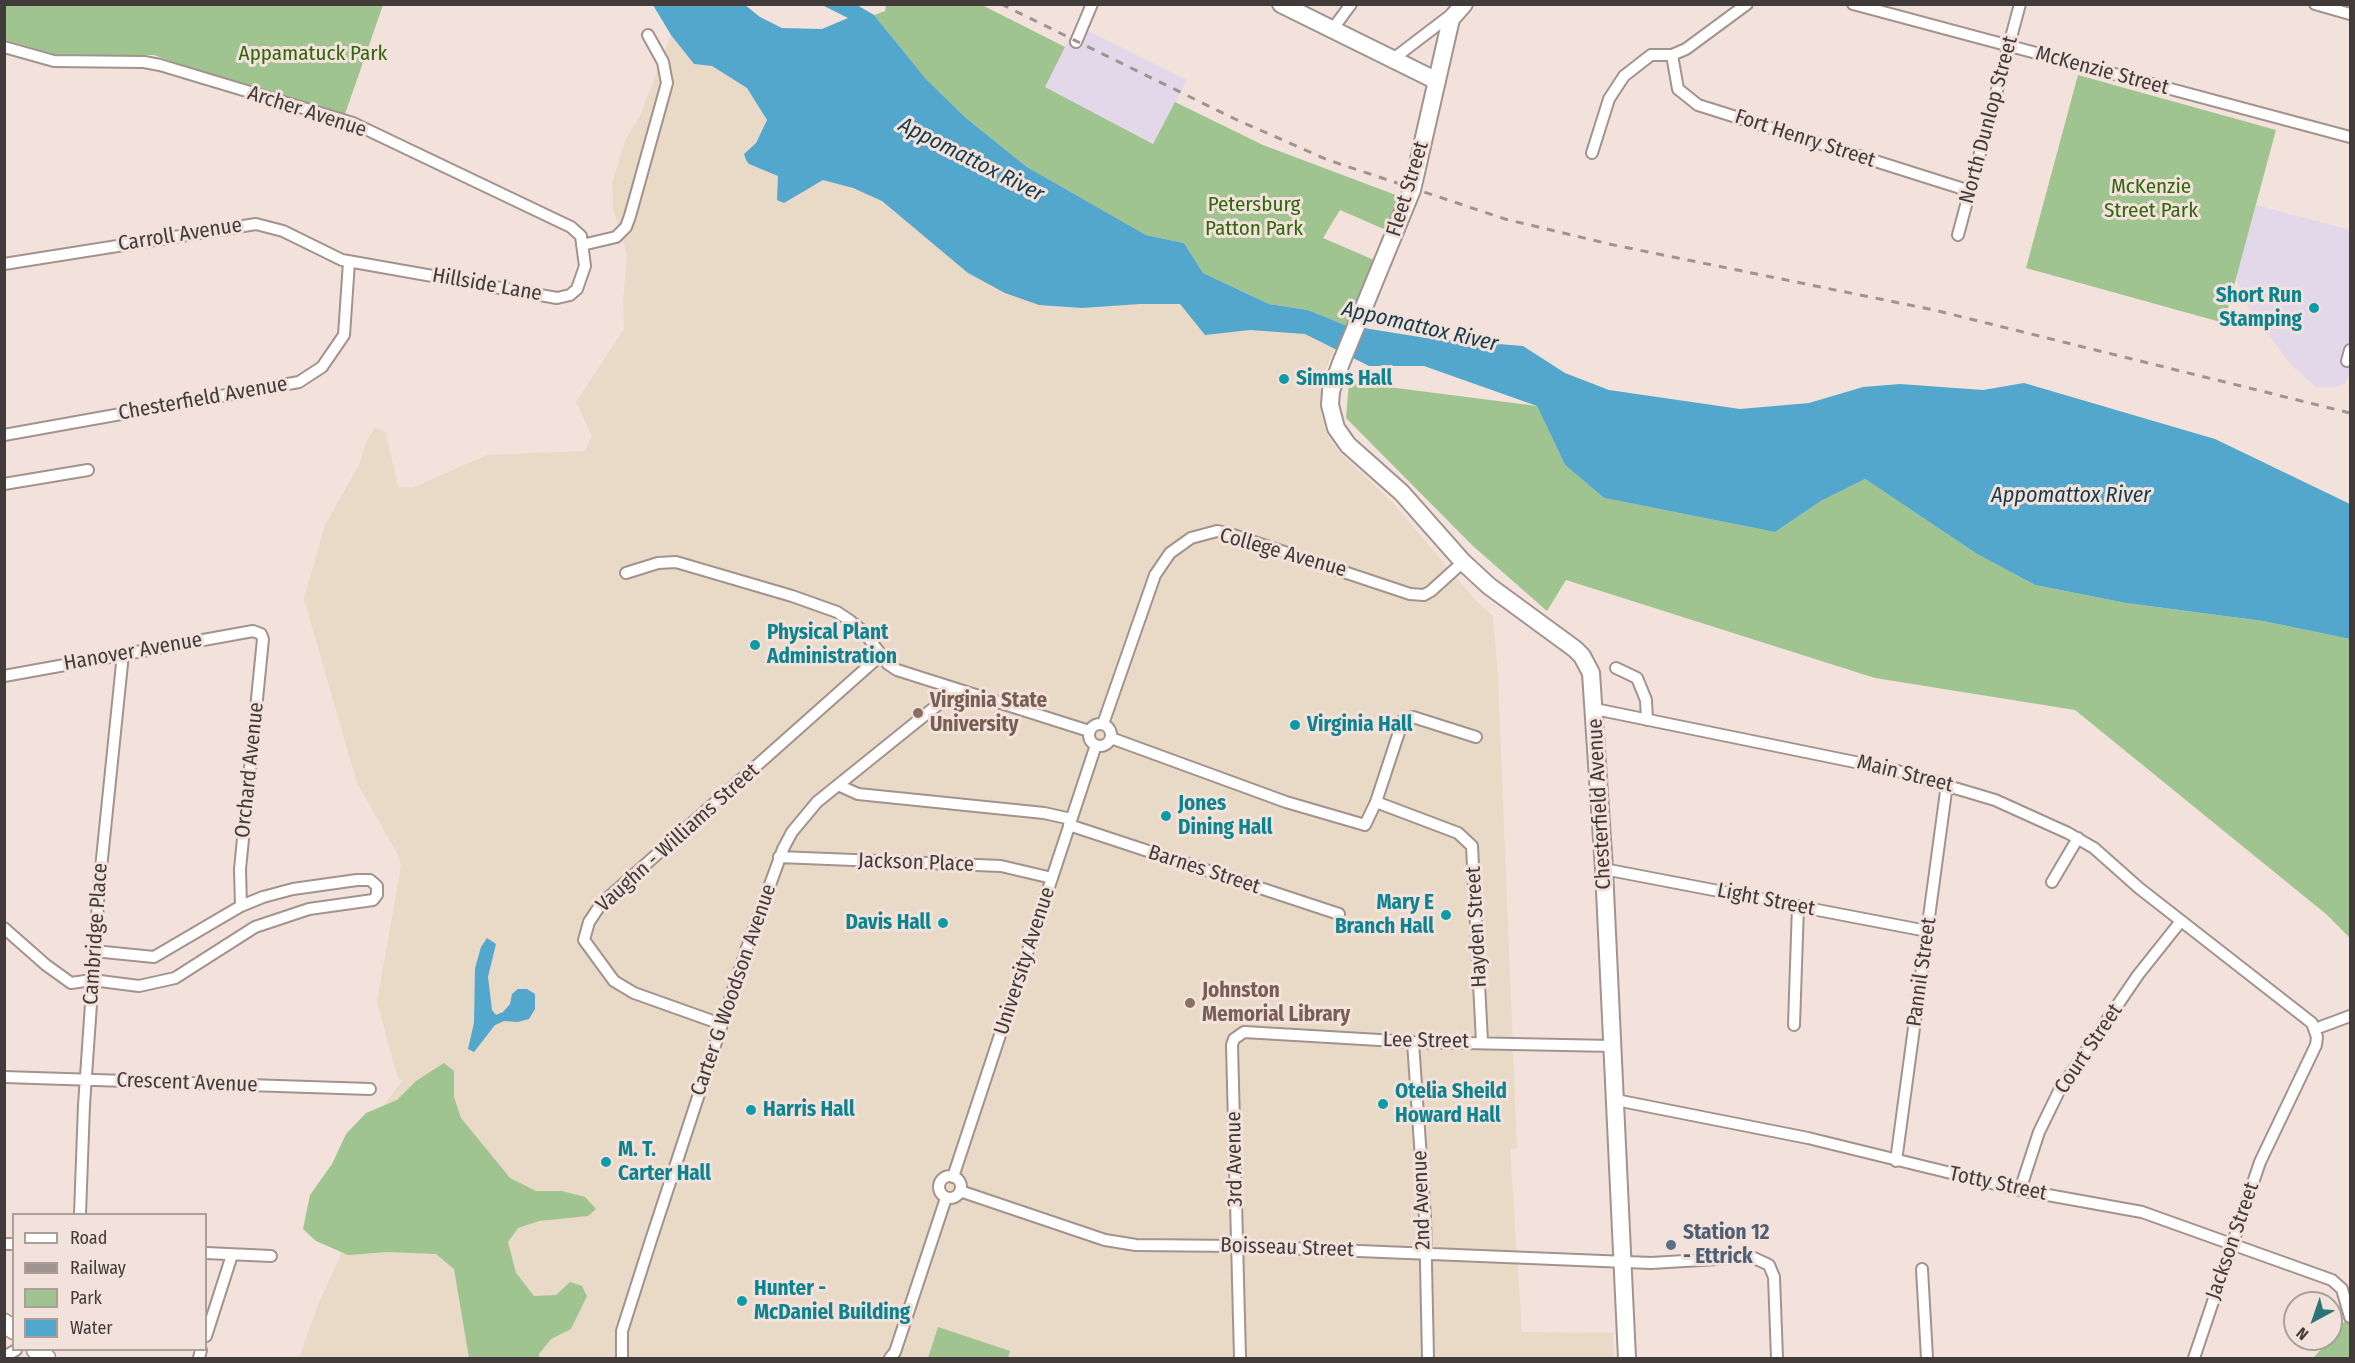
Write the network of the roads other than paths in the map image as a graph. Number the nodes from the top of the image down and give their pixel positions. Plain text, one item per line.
1 (1092, 4) edge
2 (1281, 4) edge
3 (1351, 4) edge
4 (1747, 4) edge
5 (1853, 4) edge
6 (2020, 4) edge
7 (2315, 4) edge
8 (1461, 7) edge
9 (2350, 14) edge
10 (1332, 30) junction
11 (648, 35) dead end
12 (1076, 42) dead end
13 (4, 47) edge
14 (2008, 47) junction
15 (1672, 55) junction
16 (1392, 59) junction
17 (1437, 81) junction
18 (2350, 137) edge
19 (1592, 153) dead end
20 (1970, 191) junction
21 (1958, 235) dead end
22 (582, 245) junction
23 (349, 262) junction
24 (4, 264) edge
25 (1341, 363) joint
26 (4, 435) edge
27 (88, 470) dead end
28 (4, 484) edge
29 (1463, 562) junction
30 (626, 573) dead end
31 (261, 634) joint
32 (123, 654) junction
33 (880, 655) junction
34 (1616, 668) dead end
35 (4, 676) edge
36 (956, 690) junction
37 (1595, 709) junction
38 (1647, 720) junction
39 (1103, 724) junction
40 (1089, 731) junction
41 (1476, 737) dead end
42 (1111, 738) junction
43 (1096, 746) junction
44 (1947, 784) junction
45 (838, 785) junction
46 (1376, 802) junction
47 (1070, 822) junction
48 (2078, 838) junction
49 (779, 857) junction
50 (1604, 869) junction
51 (1052, 878) junction
52 (2052, 882) dead end
53 (241, 906) junction
54 (1798, 906) junction
55 (1339, 914) dead end
56 (2181, 921) junction
57 (4, 928) edge
58 (1927, 931) junction
59 (94, 951) junction
60 (92, 980) junction
61 (2350, 1016) edge
62 (721, 1024) junction
63 (1794, 1025) dead end
64 (2315, 1029) junction
65 (1240, 1035) joint
66 (1413, 1042) junction
67 (1482, 1042) junction
68 (1613, 1046) junction
69 (4, 1077) edge
70 (86, 1079) junction
71 (370, 1089) dead end
72 (1616, 1100) junction
73 (1896, 1161) junction
74 (953, 1177) junction
75 (2020, 1190) junction
76 (960, 1191) junction
77 (946, 1198) junction
78 (81, 1213) edge
79 (2232, 1244) junction
80 (1236, 1246) junction
81 (207, 1253) edge
82 (1424, 1253) junction
83 (232, 1255) junction
84 (271, 1256) dead end
85 (1622, 1261) junction
86 (1922, 1269) dead end
87 (2350, 1317) edge
88 (207, 1333) edge
89 (894, 1356) edge
90 (622, 1359) edge
91 (1240, 1359) edge
92 (1428, 1359) edge
93 (1627, 1359) edge
94 (1777, 1359) edge
95 (1927, 1359) edge
96 (2194, 1359) edge

1 - 12 street
2 - 10 main road
3 - 10 street
4 - 15 street
5 - 14 street, McKenzie Street
6 - 14 street, North Dunlop Street
7 - 9 street
8 - 16 street
8 - 17 main road, Fleet Street
10 - 16 main road
11 - 22 street
13 - 22 street, Archer Avenue
14 - 18 street, McKenzie Street
14 - 20 street, North Dunlop Street
15 - 19 street
15 - 20 street, Fort Henry Street
16 - 17 main road
17 - 25 main road, Fleet Street
20 - 21 street, North Dunlop Street
22 - 23 street, Hillside Lane
23 - 24 street, Carroll Avenue
23 - 26 street, Chesterfield Avenue
25 - 29 main road, Chesterfield Avenue
27 - 28 street
29 - 37 main road, Chesterfield Avenue
29 - 39 street, College Avenue
30 - 33 street
31 - 32 street, Hanover Avenue
31 - 53 street, Orchard Avenue
32 - 35 street, Hanover Avenue
32 - 59 street, Cambridge Place
33 - 36 street
33 - 62 street, Vaughn - Williams Street
34 - 38 street
36 - 40 street
36 - 45 street, Carter G Woodson Avenue
37 - 38 street, Main Street
37 - 50 main road, Chesterfield Avenue
38 - 44 street, Main Street
39 - 40 street
39 - 42 street
40 - 43 street
41 - 46 street
42 - 43 street
42 - 46 street
43 - 47 street, University Avenue
44 - 48 street, Main Street
44 - 58 street, Pannil Street
45 - 47 street, Barnes Street
45 - 49 street, Carter G Woodson Avenue
46 - 67 street, Hayden Street
47 - 51 street, University Avenue
47 - 55 street, Barnes Street
48 - 52 street
48 - 56 street, Main Street
49 - 51 street, Jackson Place
49 - 62 street, Carter G Woodson Avenue
50 - 54 street, Light Street
50 - 68 main road, Chesterfield Avenue
51 - 74 street, University Avenue
53 - 59 street
53 - 60 street
54 - 58 street, Light Street
54 - 63 street
56 - 64 street, Main Street
56 - 75 street, Court Street
57 - 60 street
58 - 73 street, Pannil Street
59 - 60 street, Cambridge Place
60 - 70 street, Cambridge Place
61 - 64 street
62 - 90 street, Carter G Woodson Avenue
64 - 79 street, Jackson Street
65 - 66 street, Lee Street
65 - 80 street, 3rd Avenue
66 - 67 street, Lee Street
66 - 82 street, 2nd Avenue
67 - 68 street, Lee Street
68 - 72 main road, Chesterfield Avenue
69 - 70 street, Crescent Avenue
70 - 71 street, Crescent Avenue
70 - 78 street, Cambridge Place
72 - 73 street, Totty Street
72 - 85 main road, Chesterfield Avenue
73 - 75 street, Totty Street
74 - 76 street
74 - 77 street, University Avenue
75 - 79 street, Totty Street
76 - 77 street
76 - 80 street, Boisseau Street
77 - 89 street, University Avenue
79 - 87 street, Totty Street
79 - 96 street, Jackson Street
80 - 82 street, Boisseau Street
80 - 91 street, 3rd Avenue
81 - 83 street
82 - 85 street, Boisseau Street
82 - 92 street, 2nd Avenue
83 - 84 street
83 - 88 street
85 - 93 main road, Chesterfield Avenue
85 - 94 street, Boisseau Street
86 - 95 street

